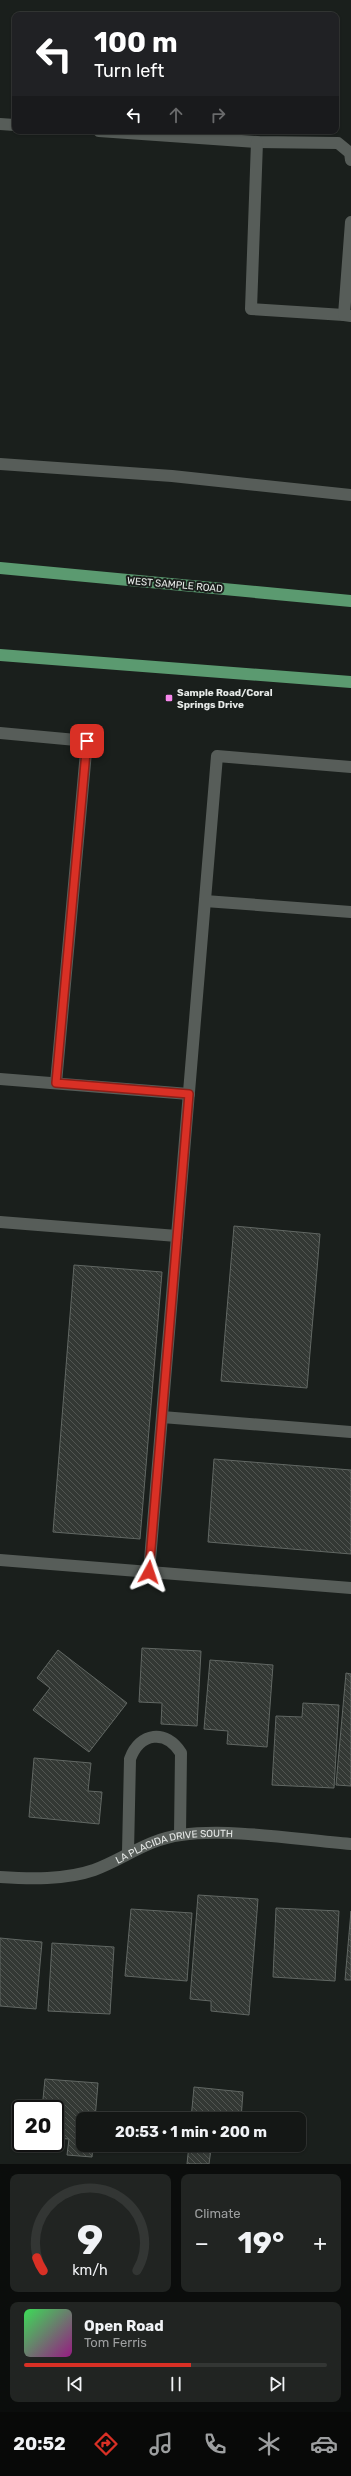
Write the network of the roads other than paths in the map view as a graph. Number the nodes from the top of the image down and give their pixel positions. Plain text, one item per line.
1 (0, 124) edge
2 (12, 125) edge
3 (142, 134) edge
4 (257, 142) junction
5 (351, 160) edge
6 (351, 222) edge
7 (347, 315) edge
8 (0, 464) edge
9 (351, 495) edge
10 (0, 568) edge
11 (351, 601) edge
12 (0, 655) edge
13 (351, 682) edge
14 (0, 733) edge
15 (351, 767) edge
16 (204, 900) junction
17 (351, 912) edge
18 (0, 1079) edge
19 (56, 1083) junction
20 (189, 1094) junction
21 (0, 1222) edge
22 (177, 1236) junction
23 (162, 1417) junction
24 (351, 1432) edge
25 (0, 1560) edge
26 (149, 1572) junction
27 (351, 1588) edge
28 (180, 1835) junction
29 (351, 1844) edge
30 (128, 1852) junction
31 (0, 1877) edge

1 - 2 street
3 - 4 street
4 - 5 street
4 - 7 street
6 - 7 street
8 - 9 street
10 - 11 main road, WEST SAMPLE ROAD
12 - 13 main road
14 - 19 street
15 - 16 street
16 - 17 street
16 - 20 street
18 - 19 street
19 - 20 street
20 - 22 street
21 - 22 street
22 - 23 street
23 - 24 street
23 - 26 street
25 - 26 street
26 - 27 street
28 - 29 street, LA PLACIDA DRIVE SOUTH
28 - 30 street, LA PLACIDA DRIVE SOUTH
28 - 30 street
30 - 31 street, LA PLACIDA DRIVE SOUTH

